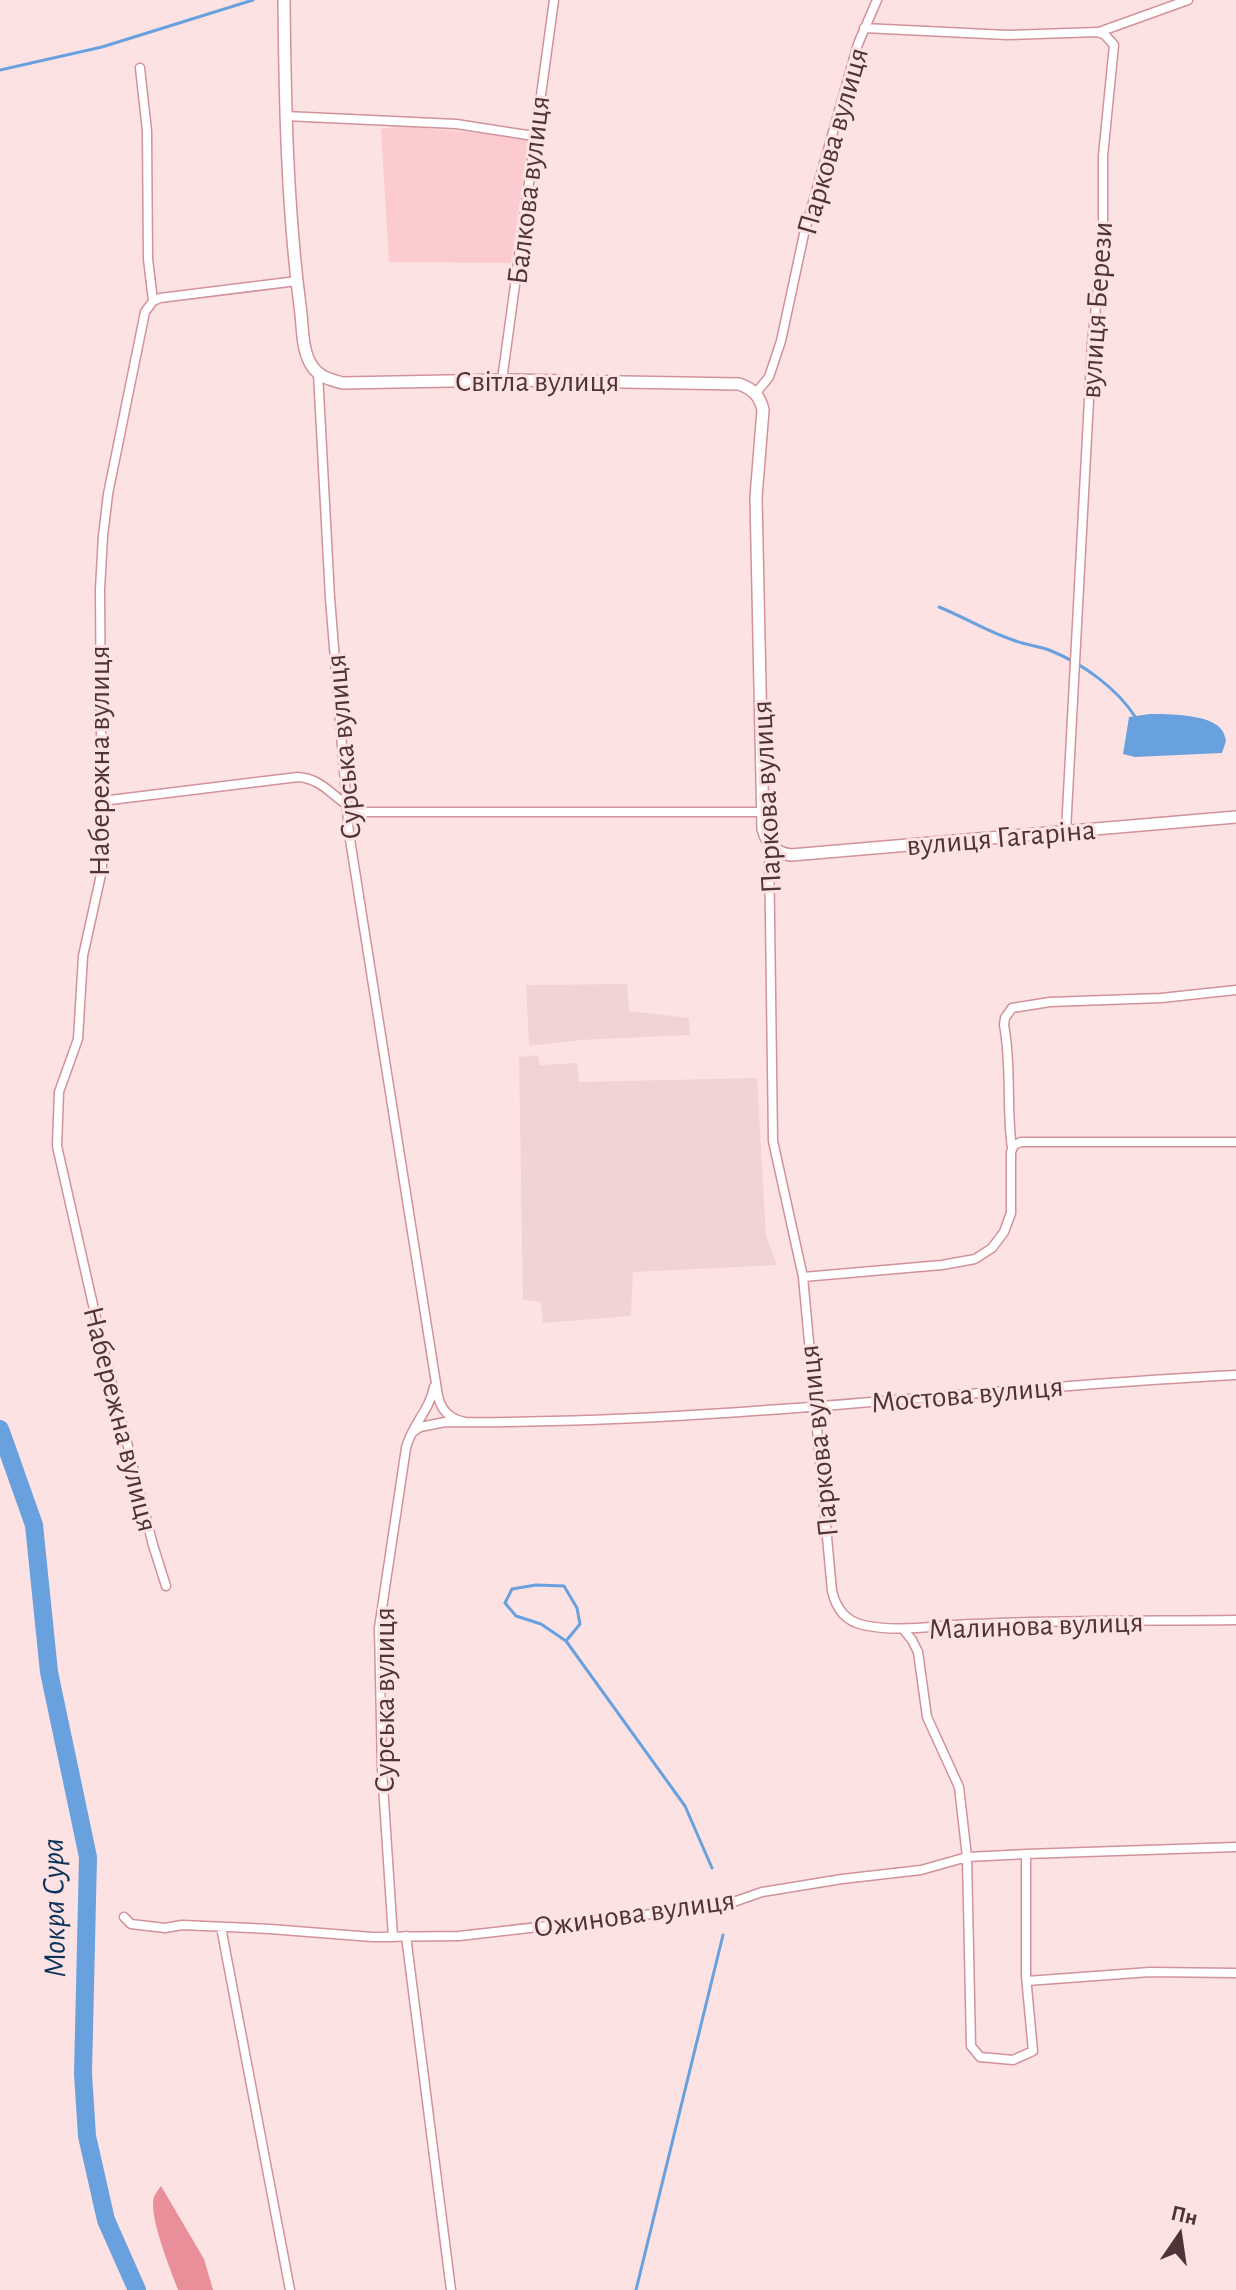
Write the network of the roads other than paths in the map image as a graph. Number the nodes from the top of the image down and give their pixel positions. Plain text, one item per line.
1 (554, 0) edge
2 (877, 0) edge
3 (1188, 0) edge
4 (284, 4) edge
5 (864, 28) junction
6 (1098, 32) junction
7 (140, 68) dead end
8 (285, 116) junction
9 (534, 136) junction
10 (297, 281) junction
11 (153, 301) junction
12 (318, 373) junction
13 (502, 380) junction
14 (756, 393) junction
15 (102, 801) junction
16 (347, 807) junction
17 (763, 812) junction
18 (1236, 817) edge
19 (1066, 831) junction
20 (769, 844) junction
21 (1236, 990) edge
22 (1236, 1142) edge
23 (1012, 1148) junction
24 (803, 1277) junction
25 (1236, 1375) edge
26 (436, 1376) junction
27 (815, 1407) junction
28 (465, 1422) junction
29 (413, 1432) junction
30 (166, 1586) dead end
31 (840, 1611) joint
32 (1236, 1620) edge
33 (903, 1629) junction
34 (1236, 1847) edge
35 (1026, 1854) junction
36 (967, 1857) junction
37 (124, 1917) dead end
38 (221, 1927) junction
39 (406, 1936) junction
40 (393, 1937) junction
41 (1236, 1973) edge
42 (1027, 1981) junction
43 (290, 2290) edge
44 (451, 2290) edge

1 - 9 street, Балкова вулиця
2 - 5 street, Паркова вулиця
3 - 6 street
4 - 8 street, Сурська вулиця
5 - 6 street
5 - 14 street, Паркова вулиця
6 - 19 street, вулиця Берези
7 - 11 street, Набережна вулиця
8 - 9 street
8 - 10 street, Сурська вулиця
9 - 13 street, Балкова вулиця
10 - 11 street
10 - 12 street, Сурська вулиця
11 - 15 street, Набережна вулиця
12 - 13 street, Світла вулиця
12 - 16 street, Сурська вулиця
13 - 14 street, Світла вулиця
14 - 17 street, Паркова вулиця
15 - 16 street
15 - 30 street, Набережна вулиця
16 - 17 street
16 - 26 street, Сурська вулиця
17 - 20 street, Паркова вулиця
18 - 19 street, вулиця Гагаріна
19 - 20 street, вулиця Гагаріна
20 - 24 street, Паркова вулиця
21 - 23 street
22 - 23 street
23 - 24 street
24 - 27 street, Паркова вулиця
25 - 27 street, Мостова вулиця
26 - 28 street, Сурська вулиця
26 - 29 street, Сурська вулиця
27 - 28 street, Мостова вулиця
27 - 31 street, Паркова вулиця
28 - 29 street, Мостова вулиця
29 - 40 street, Сурська вулиця
31 - 33 street, Малинова вулиця
32 - 33 street, Малинова вулиця
33 - 36 street
34 - 35 street
35 - 36 street, Ожинова вулиця
35 - 42 street
36 - 39 street, Ожинова вулиця
36 - 42 street
37 - 38 street, Ожинова вулиця
38 - 40 street, Ожинова вулиця
38 - 43 street
39 - 40 street, Ожинова вулиця
39 - 44 street
41 - 42 street

